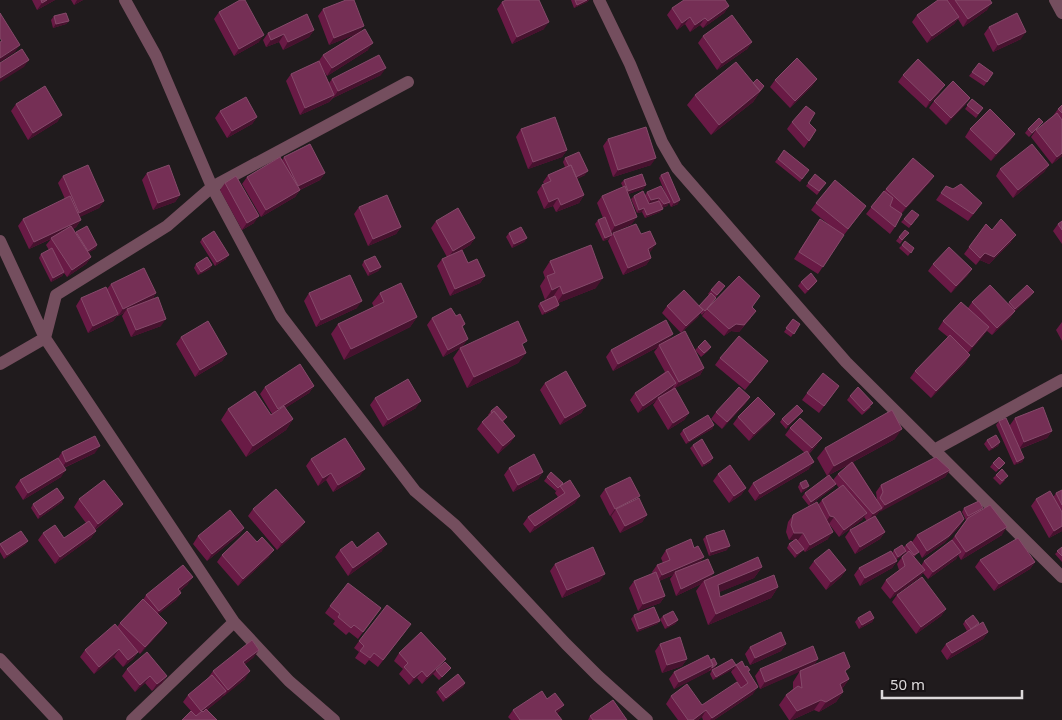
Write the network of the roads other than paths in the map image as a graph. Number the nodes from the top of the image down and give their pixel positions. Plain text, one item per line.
1 (125, 0) edge
2 (599, 0) edge
3 (1055, 0) edge
4 (1062, 13) edge
5 (408, 82) dead end
6 (212, 187) junction
7 (0, 241) edge
8 (45, 338) junction
9 (0, 364) edge
10 (1062, 380) edge
11 (934, 450) junction
12 (1062, 577) edge
13 (234, 622) junction
14 (0, 659) edge
15 (58, 720) edge
16 (132, 720) edge
17 (334, 720) edge
18 (647, 720) edge

1 - 6 street
2 - 11 street
3 - 4 street
5 - 6 street
6 - 8 street
6 - 18 street
7 - 8 street
8 - 9 street
8 - 13 street
10 - 11 street
11 - 12 street
13 - 16 street
13 - 17 street
14 - 15 street

